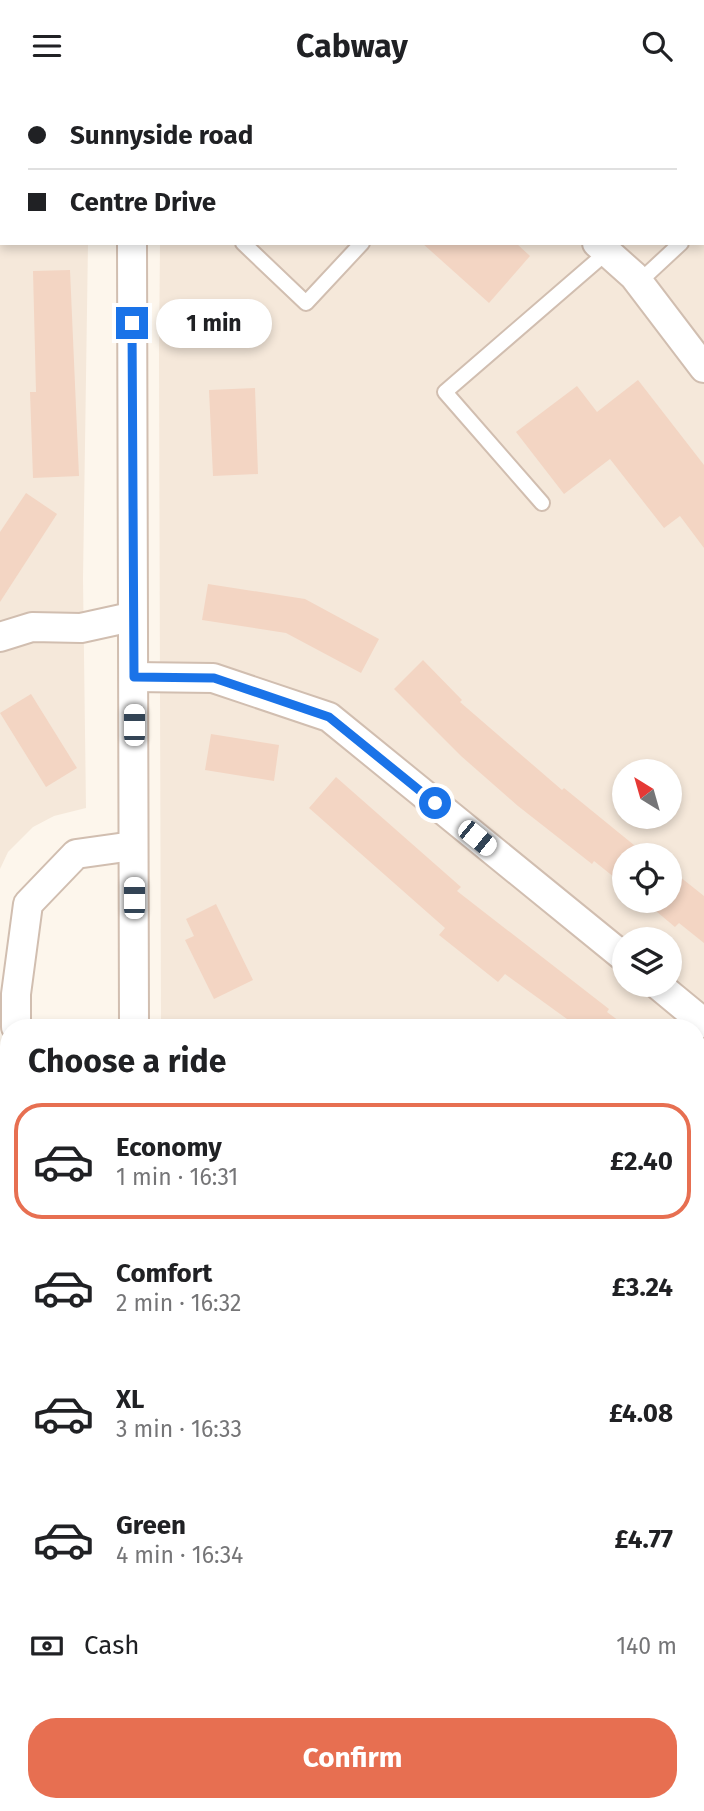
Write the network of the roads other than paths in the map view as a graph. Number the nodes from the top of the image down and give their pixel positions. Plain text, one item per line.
1 (132, 245) edge
2 (245, 245) edge
3 (360, 245) edge
4 (679, 245) edge
5 (602, 248) edge
6 (639, 282) junction
7 (704, 368) edge
8 (542, 503) dead end
9 (131, 617) junction
10 (0, 637) edge
11 (134, 677) junction
12 (134, 846) junction
13 (612, 947) edge
14 (673, 997) edge
15 (16, 1019) edge
16 (134, 1019) edge
17 (699, 1019) edge

1 - 9 street
2 - 3 lane
4 - 6 lane
5 - 6 street
5 - 8 lane
6 - 7 street
9 - 10 street
9 - 11 street
11 - 12 street
11 - 13 street
12 - 15 street
12 - 16 street
14 - 17 street

